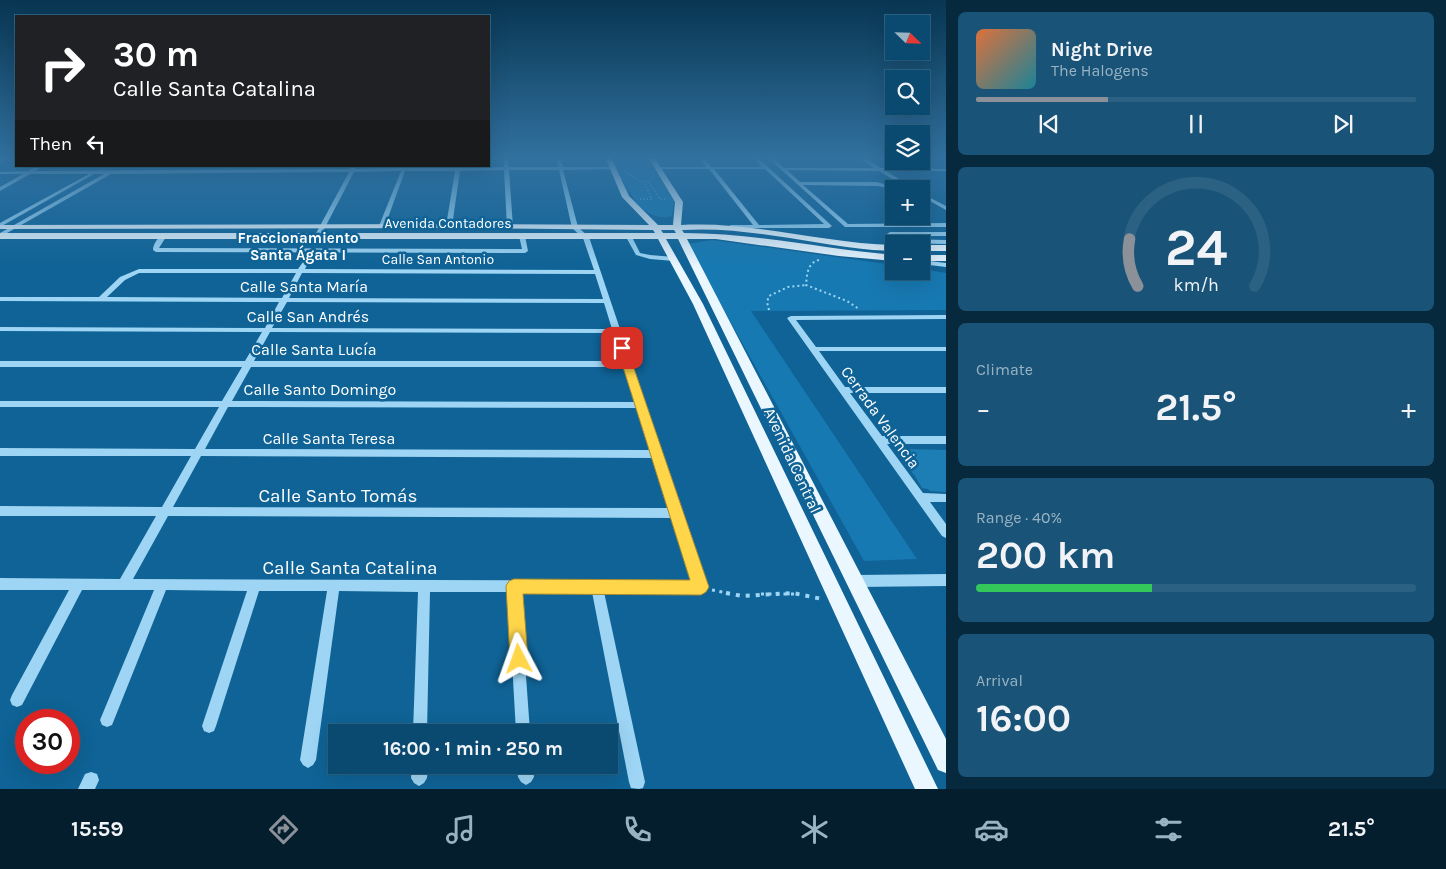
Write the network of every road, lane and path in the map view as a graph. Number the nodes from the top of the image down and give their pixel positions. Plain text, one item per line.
1 (56, 194) edge
2 (71, 194) edge
3 (339, 194) edge
4 (394, 194) edge
5 (453, 194) edge
6 (508, 194) edge
7 (566, 194) edge
8 (626, 194) edge
9 (650, 194) edge
10 (657, 194) edge
11 (672, 194) edge
12 (731, 194) edge
13 (794, 194) edge
14 (810, 194) edge
15 (628, 198) junction
16 (652, 199) junction
17 (660, 199) junction
18 (930, 199) edge
19 (678, 201) junction
20 (946, 208) edge
21 (685, 210) dead end
22 (647, 218) junction
23 (691, 218) dead end
24 (631, 225) junction
25 (946, 225) edge
26 (0, 226) edge
27 (322, 226) junction
28 (382, 226) junction
29 (449, 226) junction
30 (696, 226) junction
31 (707, 226) junction
32 (12, 227) junction
33 (510, 227) junction
34 (731, 227) junction
35 (758, 227) junction
36 (575, 228) junction
37 (679, 228) junction
38 (659, 232) junction
39 (946, 234) edge
40 (0, 236) edge
41 (316, 236) junction
42 (522, 236) junction
43 (716, 236) junction
44 (163, 237) junction
45 (586, 237) junction
46 (946, 242) edge
47 (885, 247) edge
48 (930, 248) edge
49 (946, 248) edge
50 (839, 253) junction
51 (885, 257) edge
52 (930, 258) edge
53 (946, 258) edge
54 (674, 259) junction
55 (930, 263) edge
56 (946, 266) edge
57 (302, 267) junction
58 (597, 272) junction
59 (806, 285) junction
60 (0, 299) edge
61 (101, 299) junction
62 (284, 300) junction
63 (607, 302) junction
64 (768, 310) dead end
65 (870, 317) junction
66 (946, 317) edge
67 (791, 318) joint
68 (0, 329) edge
69 (267, 330) junction
70 (616, 331) junction
71 (813, 349) junction
72 (946, 349) edge
73 (0, 364) edge
74 (248, 364) junction
75 (628, 364) junction
76 (843, 390) junction
77 (946, 390) edge
78 (0, 404) edge
79 (225, 404) junction
80 (641, 405) junction
81 (879, 440) junction
82 (946, 440) edge
83 (0, 452) edge
84 (198, 453) junction
85 (657, 454) junction
86 (920, 497) junction
87 (946, 498) edge
88 (0, 511) edge
89 (165, 511) junction
90 (676, 514) junction
91 (946, 533) edge
92 (946, 580) edge
93 (856, 581) junction
94 (0, 584) edge
95 (79, 584) junction
96 (124, 584) junction
97 (163, 584) junction
98 (255, 585) junction
99 (334, 585) junction
100 (424, 586) junction
101 (514, 586) junction
102 (597, 587) junction
103 (701, 587) junction
104 (840, 604) junction
105 (17, 700) dead end
106 (107, 720) dead end
107 (420, 724) edge
108 (523, 724) edge
109 (209, 726) dead end
110 (308, 760) dead end
111 (946, 762) edge
112 (637, 782) dead end
113 (927, 789) edge

1 - 26 street
2 - 32 street
3 - 27 street
4 - 28 street
5 - 29 street
6 - 33 street
7 - 36 street
8 - 15 main road, Avenida Central
9 - 16 path
10 - 17 path
11 - 19 main road
12 - 35 street
13 - 35 street
14 - 25 street
15 - 16 path
15 - 22 main road, Avenida Central
15 - 24 main road
16 - 17 path
17 - 19 path
18 - 20 street
19 - 21 main road
19 - 37 main road, Avenida Central
22 - 37 main road
22 - 38 main road, Avenida Central
23 - 30 main road
24 - 36 main road, Avenida Contadores
24 - 38 main road, Avenida Contadores
24 - 45 main road, Avenida Contadores
24 - 54 street
26 - 32 main road, Avenida Contadores
27 - 28 main road, Avenida Contadores
27 - 32 main road, Avenida Contadores
27 - 41 street
28 - 29 main road, Avenida Contadores
29 - 33 main road, Avenida Contadores
30 - 31 main road, Avenida Contadores
30 - 37 main road, Avenida Contadores
31 - 34 main road, Avenida Contadores
31 - 43 main road
32 - 40 street
33 - 36 main road, Avenida Contadores
34 - 35 street
34 - 47 main road, Avenida Contadores
36 - 45 street
37 - 38 main road, Avenida Contadores
37 - 43 main road, Avenida Contadores
37 - 93 main road, Avenida Central
38 - 54 main road, Avenida Central
39 - 46 street
40 - 44 main road, Avenida Contadores
41 - 42 main road, Avenida Contadores
41 - 44 main road, Avenida Contadores
42 - 44 street
42 - 45 main road, Avenida Contadores
43 - 50 main road, Avenida Contadores
45 - 58 street
48 - 49 main road
50 - 51 main road, Avenida Contadores
50 - 59 path
52 - 53 main road
54 - 104 main road, Avenida Central
55 - 56 street
57 - 58 street, Calle San Antonio
57 - 61 street, Calle San Antonio
57 - 62 street
58 - 63 street
59 - 64 path
59 - 65 path
60 - 61 street, Calle Santa María
61 - 62 street, Calle Santa María
62 - 63 street, Calle Santa María
62 - 69 street
63 - 70 street
65 - 66 street
65 - 67 street
67 - 71 street, Cerrada Valencia
68 - 69 street, Calle San Andrés
69 - 70 street, Calle San Andrés
69 - 74 street
70 - 75 street
71 - 72 street
71 - 76 street, Cerrada Valencia
73 - 74 street, Calle Santa Lucía
74 - 75 street, Calle Santa Lucía
74 - 79 street
75 - 80 street
76 - 77 street
76 - 81 street, Cerrada Valencia
78 - 79 street, Calle Santo Domingo
79 - 80 street, Calle Santo Domingo
79 - 84 street
80 - 85 street
81 - 82 street
81 - 86 street, Cerrada Valencia
83 - 84 street, Calle Santa Teresa
84 - 85 street, Calle Santa Teresa
84 - 89 street
85 - 90 street
86 - 87 street
86 - 91 street, Cerrada Valencia
88 - 89 street, Calle Santo Tomás
89 - 90 street, Calle Santo Tomás
89 - 96 street
90 - 103 street
92 - 93 street
93 - 111 main road, Avenida Central
94 - 95 street, Calle Santa Catalina
95 - 96 street, Calle Santa Catalina
95 - 105 street
96 - 97 street, Calle Santa Catalina
97 - 98 street, Calle Santa Catalina
97 - 106 street
98 - 99 street, Calle Santa Catalina
98 - 109 street
99 - 100 street, Calle Santa Catalina
99 - 110 street
100 - 101 street, Calle Santa Catalina
100 - 107 street
101 - 102 street, Calle Santa Catalina
101 - 108 street
102 - 103 street, Calle Santa Catalina
102 - 112 street
103 - 104 path
104 - 113 main road, Avenida Central

